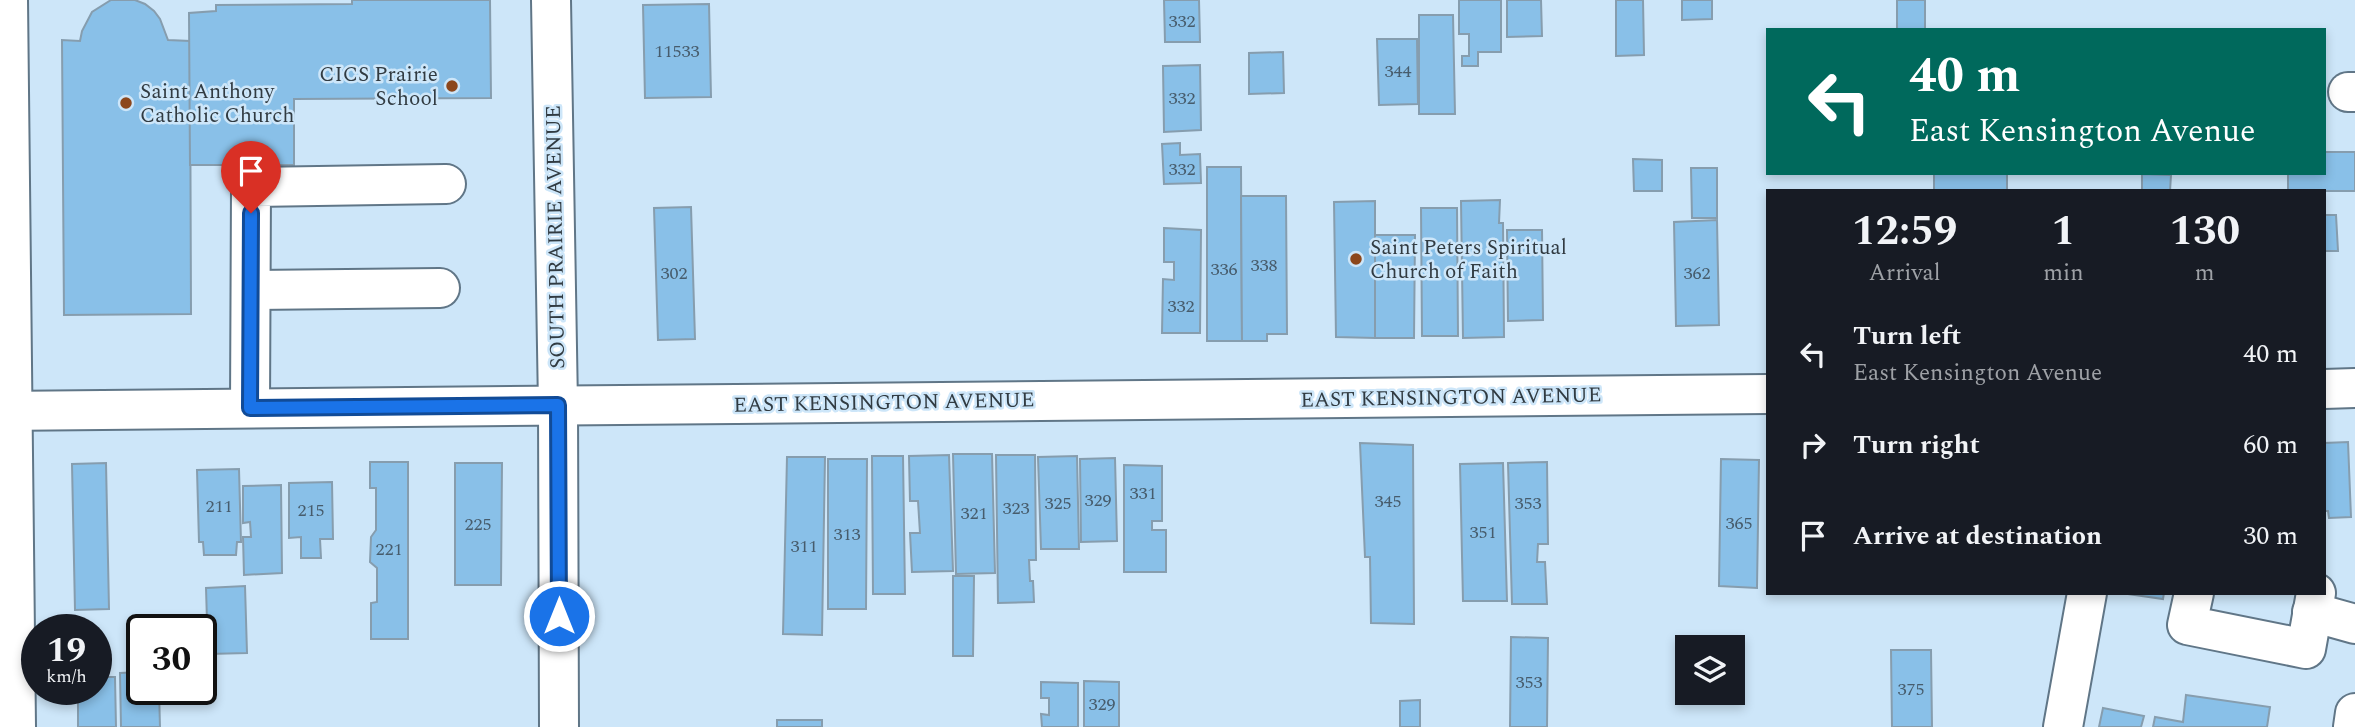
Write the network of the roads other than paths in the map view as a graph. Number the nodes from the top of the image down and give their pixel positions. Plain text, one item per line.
1 (8, 0) edge
2 (551, 0) edge
3 (4, 56) edge
4 (446, 184) dead end
5 (440, 288) dead end
6 (251, 290) junction
7 (2355, 388) edge
8 (2326, 389) edge
9 (1766, 394) edge
10 (558, 405) junction
11 (250, 408) junction
12 (5, 411) edge
13 (2087, 595) edge
14 (2194, 595) edge
15 (2314, 603) edge
16 (2355, 624) edge
17 (2355, 713) edge
18 (16, 727) edge
19 (559, 727) edge
20 (2063, 727) edge
21 (2353, 727) edge

1 - 3 street
2 - 10 street, SOUTH PRAIRIE AVENUE
3 - 12 street
4 - 6 street
5 - 6 street
6 - 11 street
7 - 8 street
9 - 10 street, EAST KENSINGTON AVENUE
10 - 11 street, EAST KENSINGTON AVENUE
10 - 19 street, SOUTH PRAIRIE AVENUE
11 - 12 street, EAST KENSINGTON AVENUE
12 - 18 street
13 - 20 street
14 - 15 street
15 - 16 street
17 - 21 street

